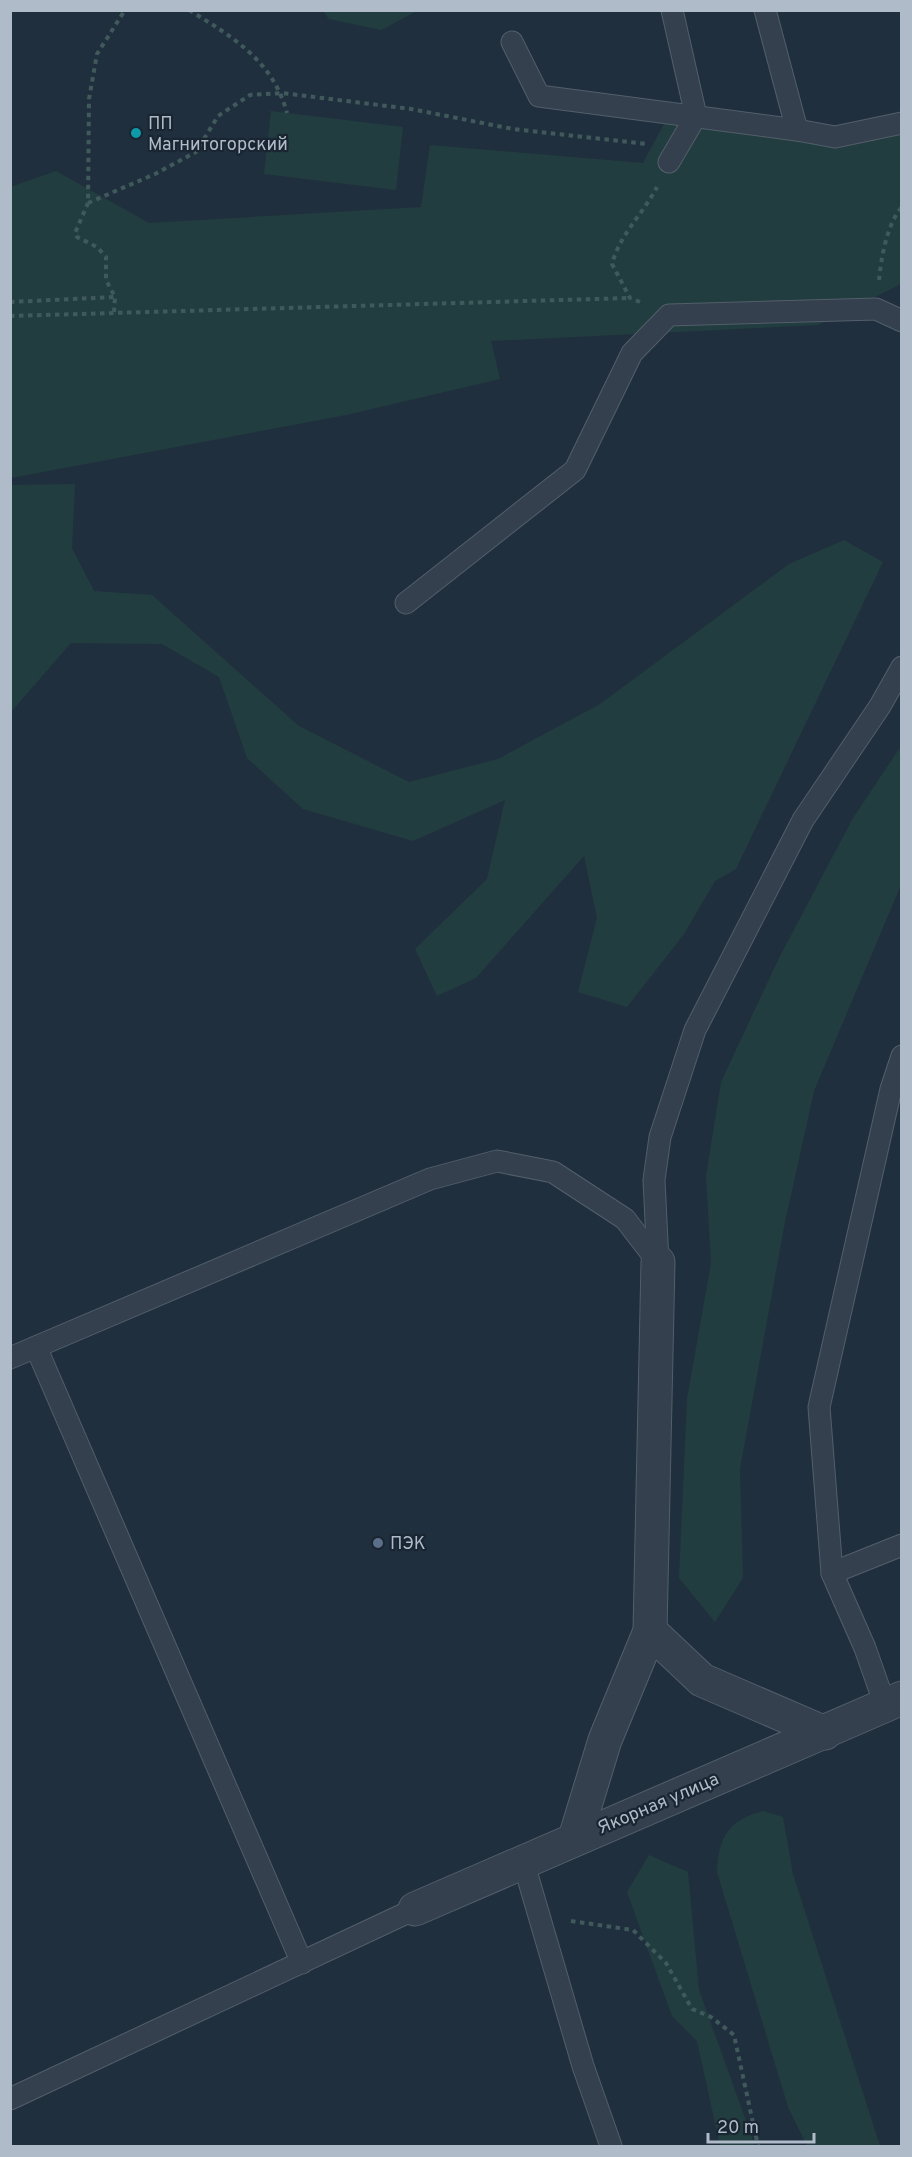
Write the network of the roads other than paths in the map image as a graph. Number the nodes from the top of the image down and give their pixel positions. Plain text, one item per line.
1 (672, 10) edge
2 (765, 10) edge
3 (512, 42) dead end
4 (696, 116) junction
5 (902, 123) edge
6 (797, 130) junction
7 (673, 155) road end
8 (902, 321) edge
9 (406, 603) dead end
10 (902, 667) edge
11 (902, 1056) edge
12 (658, 1262) junction
13 (36, 1347) junction
14 (10, 1358) edge
15 (902, 1545) edge
16 (832, 1573) junction
17 (650, 1630) junction
18 (893, 1701) edge
19 (825, 1733) junction
20 (575, 1838) junction
21 (523, 1861) junction
22 (416, 1909) joint
23 (302, 1963) junction
24 (10, 2099) edge
25 (611, 2146) edge

1 - 4 lane
2 - 6 lane
3 - 4 lane
4 - 6 lane
4 - 7 lane
5 - 6 lane
8 - 9 lane
10 - 12 lane
11 - 16 lane
12 - 13 lane
12 - 17 street
13 - 14 lane
13 - 23 lane
15 - 16 lane
16 - 18 lane
17 - 19 street
17 - 20 street
18 - 19 street, Якорная улица
19 - 20 street, Якорная улица
20 - 21 street, Якорная улица
21 - 22 street, Якорная улица
21 - 25 lane
22 - 23 lane
23 - 24 lane

